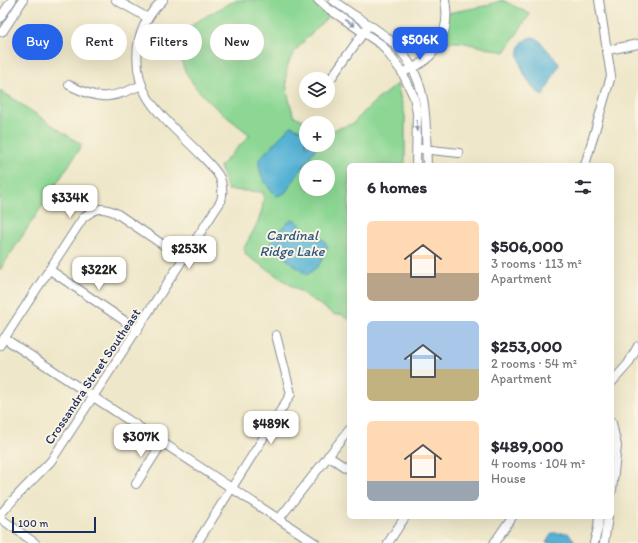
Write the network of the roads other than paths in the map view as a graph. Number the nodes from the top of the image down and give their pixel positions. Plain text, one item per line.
1 (12, 0) edge
2 (23, 0) edge
3 (116, 0) edge
4 (163, 0) edge
5 (318, 0) edge
6 (333, 0) edge
7 (445, 0) edge
8 (599, 0) edge
9 (0, 18) edge
10 (148, 18) junction
11 (369, 25) junction
12 (0, 32) edge
13 (363, 32) junction
14 (638, 44) edge
15 (608, 50) junction
16 (412, 68) junction
17 (402, 72) junction
18 (335, 73) edge
19 (69, 85) dead end
20 (142, 85) junction
21 (417, 149) junction
22 (426, 150) junction
23 (459, 153) dead end
24 (416, 163) edge
25 (427, 163) edge
26 (586, 163) edge
27 (184, 259) junction
28 (50, 270) junction
29 (138, 330) junction
30 (276, 335) dead end
31 (2, 341) edge
32 (638, 346) edge
33 (614, 380) edge
34 (93, 397) junction
35 (614, 431) edge
36 (347, 432) edge
37 (162, 443) junction
38 (328, 456) junction
39 (347, 469) edge
40 (614, 475) edge
41 (136, 484) dead end
42 (232, 488) junction
43 (0, 516) edge
44 (279, 519) junction
45 (404, 519) edge
46 (511, 519) edge
47 (599, 519) edge
48 (608, 519) edge
49 (35, 543) edge
50 (197, 543) edge
51 (315, 543) edge
52 (388, 543) edge
53 (494, 543) edge
54 (594, 543) edge
55 (604, 543) edge

1 - 9 street
2 - 12 street
3 - 10 street
4 - 10 street, Crossandra Street Southeast
5 -> 13 street
6 - 11 street
7 - 16 street
8 - 15 street
10 - 20 street, Crossandra Street Southeast
11 - 13 street
11 - 16 street
13 - 17 street
13 - 18 street
14 - 15 street
15 - 26 street
16 - 17 street
16 - 22 street
17 -> 21 street
19 - 20 street
20 - 27 street, Crossandra Street Southeast
21 - 22 street
21 - 24 street
22 - 23 street
22 - 25 street
27 - 28 street
27 - 29 street, Crossandra Street Southeast
28 - 29 street
28 - 31 street
29 - 34 street, Crossandra Street Southeast
30 - 42 street
31 - 34 street
32 - 33 street
34 - 37 street
34 - 43 street, Crossandra Street Southeast
35 - 40 street
36 - 38 street
37 - 41 street
37 - 42 street
38 - 39 street
38 - 44 street
42 - 44 street
42 - 50 street
43 - 49 street
44 - 51 street
45 - 52 street
46 - 53 street
47 - 54 street
48 - 55 street

